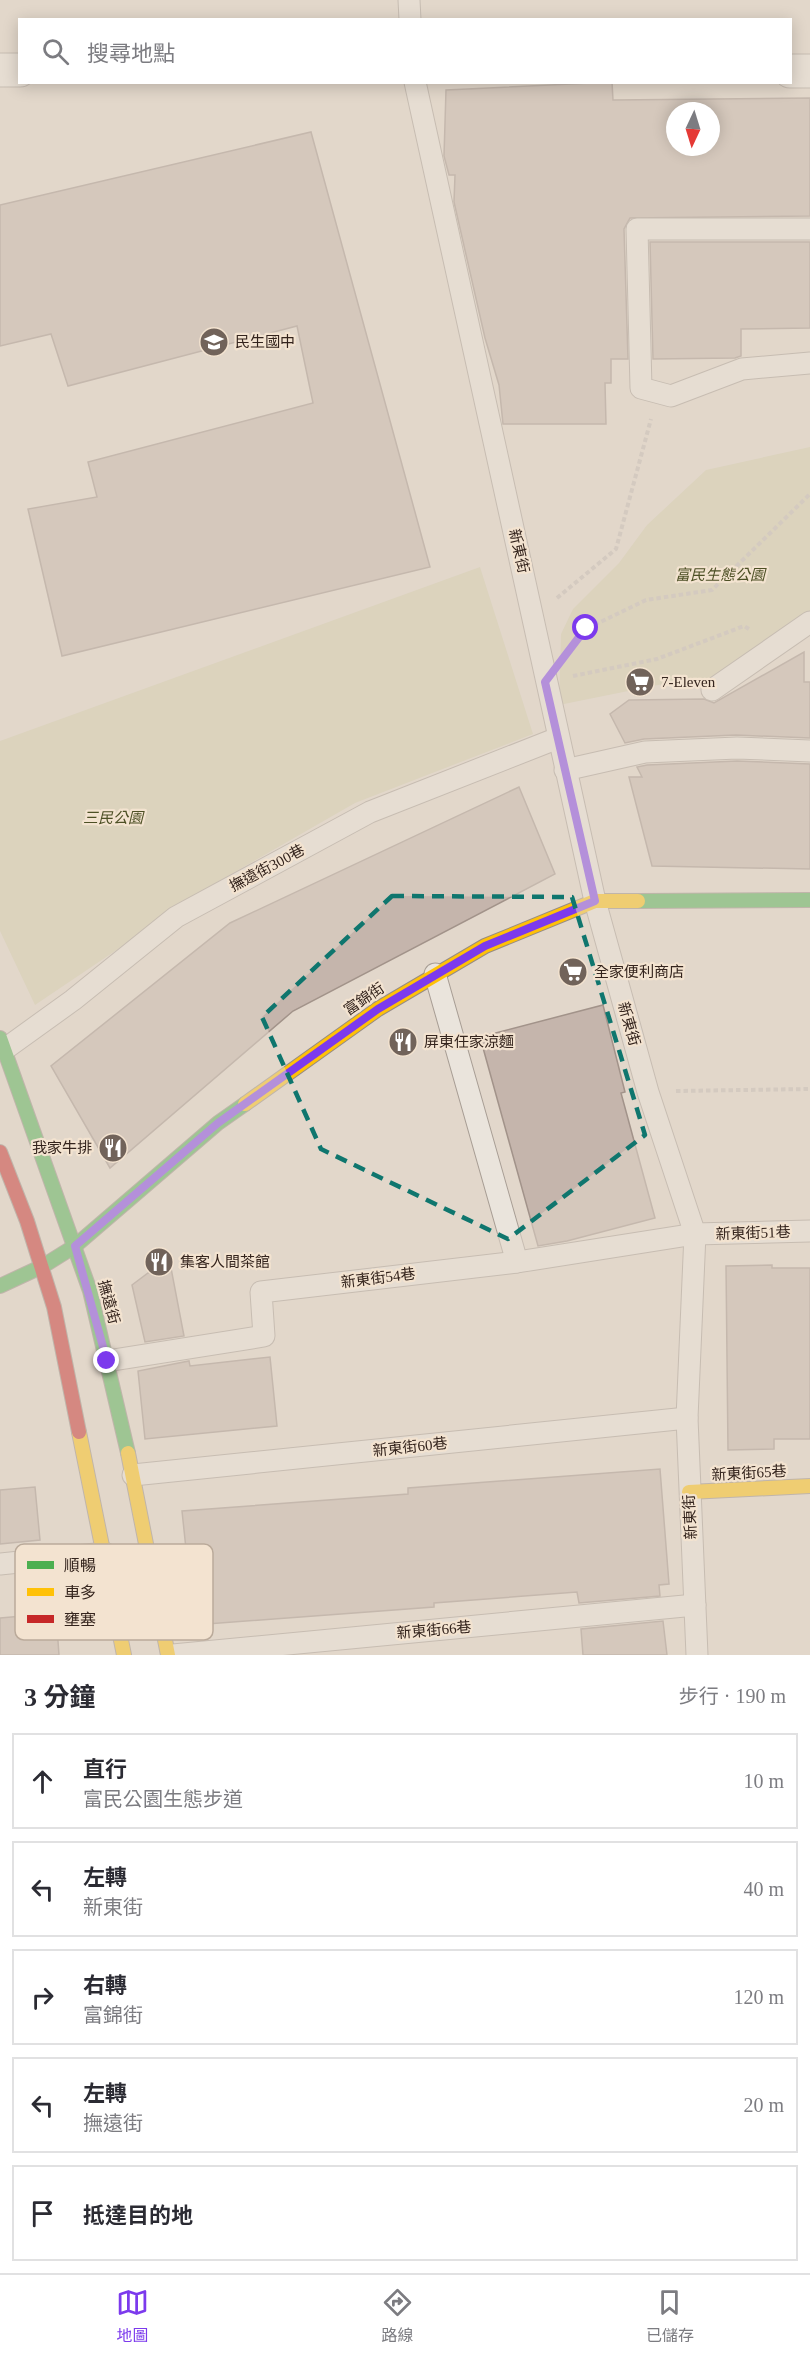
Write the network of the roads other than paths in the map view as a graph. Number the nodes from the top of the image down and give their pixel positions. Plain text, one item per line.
1 (409, 0) edge
2 (410, 18) edge
3 (0, 70) edge
4 (18, 70) edge
5 (792, 71) edge
6 (810, 71) edge
7 (415, 84) edge
8 (810, 229) edge
9 (810, 363) edge
10 (810, 622) edge
11 (712, 690) dead end
12 (558, 738) junction
13 (810, 751) edge
14 (565, 770) junction
15 (810, 900) edge
16 (595, 901) junction
17 (435, 975) junction
18 (2, 1043) edge
19 (0, 1152) edge
20 (810, 1231) edge
21 (695, 1234) junction
22 (75, 1246) junction
23 (517, 1262) junction
24 (42, 1266) junction
25 (0, 1286) edge
26 (107, 1361) junction
27 (687, 1418) junction
28 (133, 1475) junction
29 (810, 1486) edge
30 (689, 1492) junction
31 (103, 1544) edge
32 (146, 1544) edge
33 (15, 1562) edge
34 (0, 1564) edge
35 (694, 1605) junction
36 (121, 1640) edge
37 (165, 1640) edge
38 (124, 1655) edge
39 (168, 1655) edge
40 (173, 1655) edge
41 (697, 1655) edge

1 - 2 lane
3 - 4 street
5 - 6 street
7 - 12 lane, 新東街
8 - 9 lane
10 - 11 lane
12 - 14 lane, 新東街
12 - 18 lane, 撫遠街300巷
13 - 14 lane
14 - 16 lane, 新東街
15 - 16 street, 富錦街
16 - 17 street, 富錦街
16 - 21 lane, 新東街
17 - 22 street, 富錦街
17 - 23 lane
18 - 22 street, 撫遠街
19 - 24 street
20 - 21 lane, 新東街51巷
21 - 23 lane, 新東街54巷
21 - 27 lane, 新東街
22 - 24 street, 富錦街
22 - 26 street, 撫遠街
23 - 26 lane, 新東街54巷
24 - 25 street, 富錦街
24 - 31 street
26 - 28 street, 撫遠街
27 - 28 lane, 新東街60巷
27 - 30 lane, 新東街
28 - 32 street, 撫遠街
29 - 30 street, 新東街65巷
30 - 35 lane, 新東街
33 - 34 lane
35 - 40 lane, 新東街66巷
35 - 41 lane, 新東街
36 - 38 street
37 - 39 street, 撫遠街

